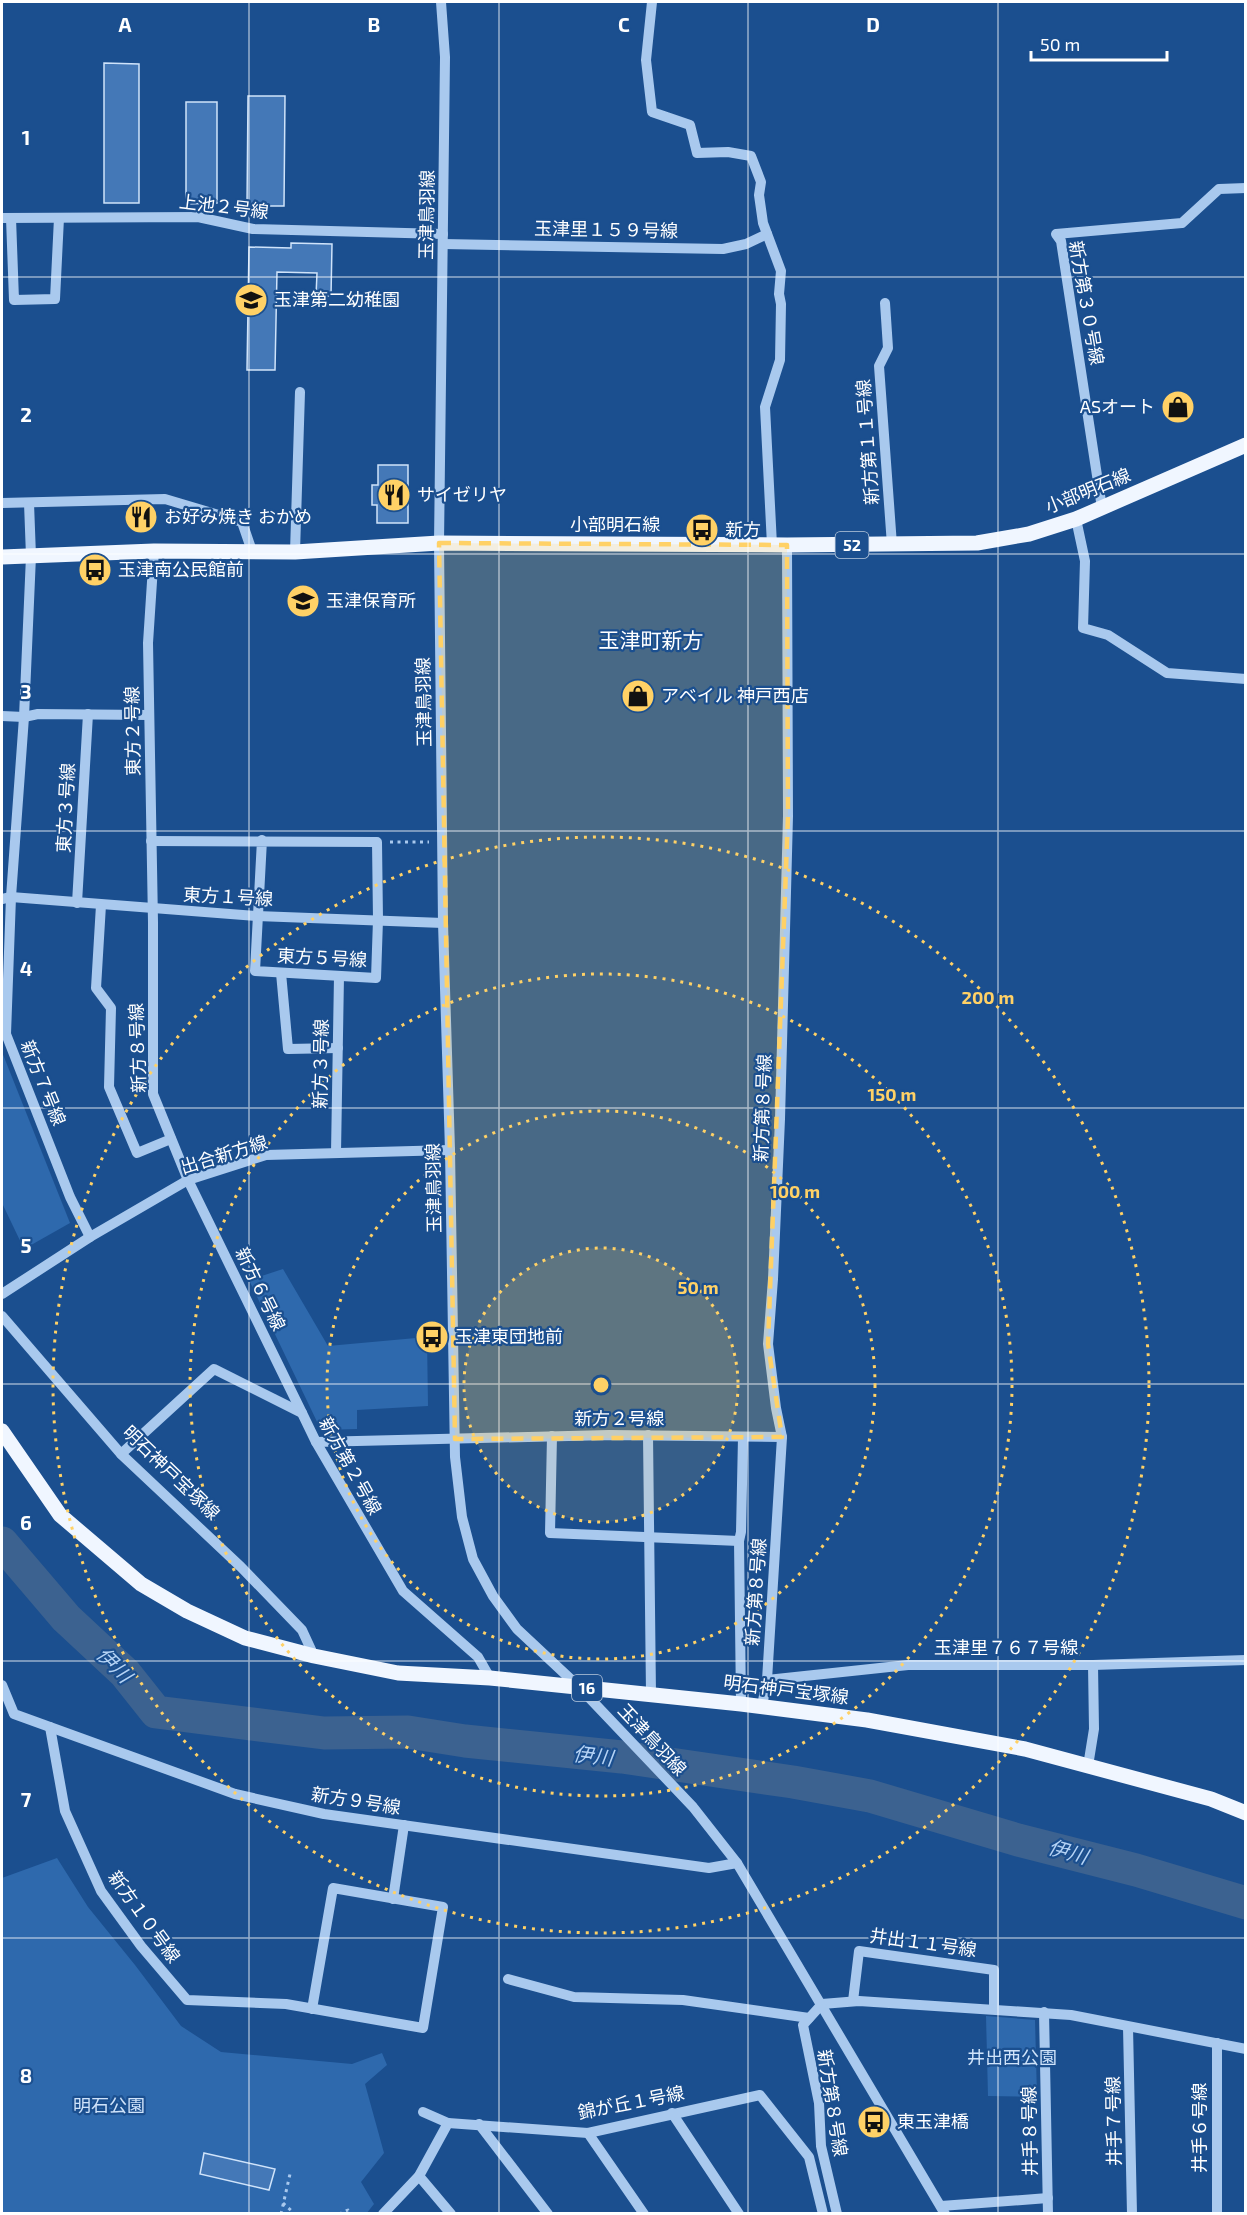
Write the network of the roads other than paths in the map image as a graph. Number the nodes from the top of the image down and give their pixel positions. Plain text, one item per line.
1 (441, 2) edge
2 (652, 2) edge
3 (1245, 188) edge
4 (6, 218) edge
5 (59, 218) junction
6 (767, 234) junction
7 (443, 239) junction
8 (885, 303) dead end
9 (300, 393) dead end
10 (1245, 445) edge
11 (2, 503) edge
12 (29, 503) junction
13 (1102, 508) junction
14 (1076, 519) junction
15 (439, 543) junction
16 (779, 545) junction
17 (892, 545) junction
18 (154, 551) junction
19 (252, 551) junction
20 (295, 552) junction
21 (31, 556) junction
22 (2, 557) edge
23 (1245, 679) edge
24 (88, 714) junction
25 (149, 715) junction
26 (2, 716) edge
27 (24, 717) junction
28 (262, 840) junction
29 (151, 841) junction
30 (6, 898) edge
31 (77, 903) junction
32 (100, 905) junction
33 (152, 909) junction
34 (257, 916) junction
35 (378, 920) junction
36 (443, 923) junction
37 (281, 973) junction
38 (339, 976) junction
39 (338, 1048) junction
40 (171, 1139) junction
41 (450, 1150) junction
42 (336, 1153) junction
43 (188, 1180) junction
44 (90, 1237) junction
45 (2, 1294) edge
46 (2, 1316) edge
47 (302, 1413) junction
48 (2, 1431) edge
49 (648, 1435) junction
50 (552, 1436) junction
51 (743, 1437) junction
52 (782, 1437) junction
53 (455, 1439) junction
54 (316, 1442) junction
55 (121, 1454) junction
56 (648, 1538) junction
57 (739, 1541) junction
58 (314, 1656) junction
59 (1245, 1660) edge
60 (1093, 1665) junction
61 (490, 1678) junction
62 (767, 1680) junction
63 (2, 1685) edge
64 (579, 1687) junction
65 (651, 1694) junction
66 (741, 1704) junction
67 (762, 1706) junction
68 (50, 1727) junction
69 (1088, 1766) junction
70 (1245, 1813) edge
71 (404, 1825) junction
72 (737, 1863) junction
73 (393, 1899) junction
74 (508, 1979) dead end
75 (853, 2001) junction
76 (822, 2004) junction
77 (312, 2009) junction
78 (994, 2009) junction
79 (1044, 2012) junction
80 (809, 2018) junction
81 (1128, 2027) junction
82 (1216, 2043) junction
83 (1245, 2049) edge
84 (423, 2112) dead end
85 (672, 2113) junction
86 (448, 2123) junction
87 (479, 2124) junction
88 (588, 2133) junction
89 (419, 2176) junction
90 (1048, 2198) junction
91 (943, 2210) edge
92 (382, 2214) edge
93 (451, 2214) edge
94 (548, 2214) edge
95 (644, 2214) edge
96 (739, 2214) edge
97 (823, 2214) edge
98 (837, 2214) edge
99 (1048, 2214) edge
100 (1132, 2214) edge
101 (1217, 2214) edge

1 - 7 street, 玉津鳥羽線
2 - 6 street, 新方第８号線
3 - 13 street, 新方第３０号線
4 - 5 street, 上池２号線
4 - 5 street
5 - 7 street, 上池２号線
6 - 7 street, 玉津里１５９号線
6 - 16 street, 新方第８号線
7 - 15 street, 玉津鳥羽線
8 - 17 street, 新方第１１号線
9 - 20 street
10 - 13 main road, 小部明石線 / 52
11 - 12 street
12 - 19 street
12 - 21 street, 新方７号線
13 - 14 main road, 小部明石線 / 52
14 - 17 main road, 小部明石線 / 52
14 - 23 street
15 - 16 main road, 小部明石線 / 52
15 - 20 main road, 小部明石線 / 52
15 - 36 street, 玉津鳥羽線
16 - 17 main road, 小部明石線 / 52
16 - 52 street, 新方第８号線
18 - 19 main road, 小部明石線 / 52
18 - 21 main road, 小部明石線 / 52
18 - 25 street, 東方２号線
19 - 20 main road, 小部明石線 / 52
21 - 22 main road, 小部明石線 / 52
21 - 27 street, 新方７号線
24 - 25 street
24 - 27 street
24 - 31 street, 東方３号線
25 - 29 street, 東方２号線
26 - 27 street
27 - 30 street, 新方７号線
28 - 29 street
28 - 34 street, 東方５号線
28 - 35 street, 東方５号線
29 - 33 street, 東方２号線
30 - 31 street, 東方１号線
30 - 44 street, 新方７号線
31 - 32 street, 東方１号線
32 - 33 street, 東方１号線
32 - 40 street
33 - 34 street, 東方１号線
33 - 40 street, 新方８号線
34 - 35 street, 東方１号線
34 - 37 street, 東方５号線
35 - 36 street, 東方１号線
35 - 38 street, 東方５号線
36 - 41 street, 玉津鳥羽線
37 - 38 street, 東方５号線
37 - 39 street
38 - 39 street, 新方３号線
39 - 42 street, 新方３号線
40 - 43 street, 新方８号線
41 - 42 street, 出合新方線
41 - 53 street, 玉津鳥羽線
42 - 43 street, 出合新方線
43 - 44 street, 出合新方線
43 - 47 street, 新方６号線
44 - 45 street, 出合新方線
46 - 55 street, 明石神戸宝塚線
47 - 54 street, 新方第２号線
47 - 55 street, 新方第２号線
48 - 58 main road, 明石神戸宝塚線 / 16
49 - 50 street, 新方２号線
49 - 51 street, 新方２号線
49 - 56 street
50 - 53 street, 新方２号線
50 - 56 street
51 - 52 street, 新方２号線
51 - 57 street
52 - 62 street, 新方第８号線
53 - 54 street, 新方２号線
53 - 64 street, 玉津鳥羽線
54 - 61 street, 新方第２号線
55 - 58 street, 明石神戸宝塚線
56 - 57 street
56 - 65 street
57 - 66 street
58 - 61 main road, 明石神戸宝塚線 / 16
59 - 60 street, 玉津里７６７号線
60 - 62 street, 玉津里７６７号線
60 - 69 street
61 - 64 main road, 明石神戸宝塚線 / 16
62 - 67 street, 新方第８号線
63 - 68 street, 新方９号線
64 - 65 main road, 明石神戸宝塚線 / 16
64 - 72 street, 玉津鳥羽線
65 - 66 main road, 明石神戸宝塚線 / 16
66 - 67 main road, 明石神戸宝塚線 / 16
67 - 69 main road, 明石神戸宝塚線 / 16
68 - 71 street, 新方９号線
68 - 77 street, 新方１０号線
69 - 70 main road, 明石神戸宝塚線 / 16
71 - 72 street, 新方９号線
71 - 73 street
72 - 76 street, 玉津鳥羽線
73 - 77 street
73 - 77 street, 新方１０号線
74 - 80 street
75 - 76 street
75 - 78 street
75 - 78 street, 井出１１号線
76 - 80 street
76 - 91 street, 玉津鳥羽線
78 - 79 street
79 - 81 street
79 - 90 street, 井手８号線
80 - 98 street, 新方第８号線
81 - 82 street
81 - 100 street, 井手７号線
82 - 83 street
82 - 101 street, 井手６号線
84 - 86 street
85 - 88 street, 錦が丘１号線
85 - 96 street
85 - 97 street, 錦が丘１号線
86 - 87 street, 錦が丘１号線
86 - 89 street
87 - 88 street, 錦が丘１号線
87 - 94 street
88 - 95 street
89 - 92 street
89 - 93 street
90 - 91 street
90 - 99 street, 井手８号線

